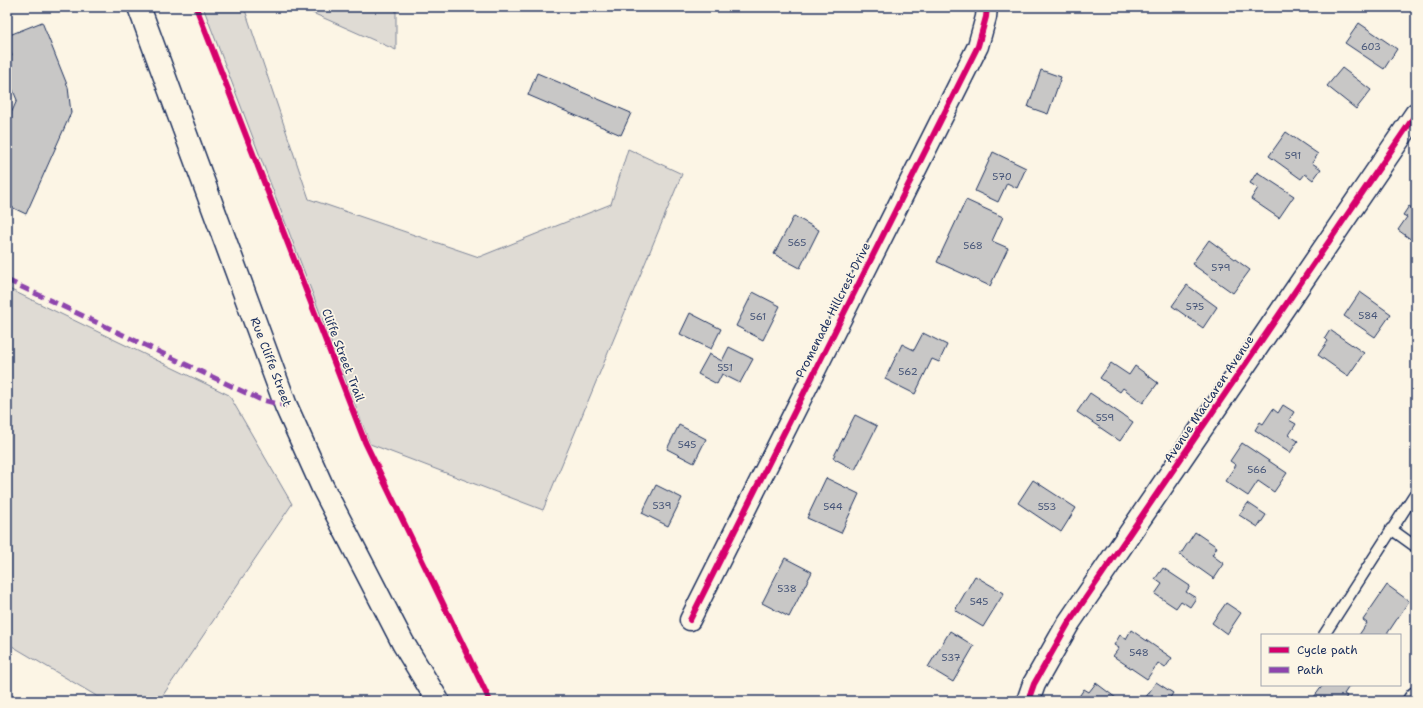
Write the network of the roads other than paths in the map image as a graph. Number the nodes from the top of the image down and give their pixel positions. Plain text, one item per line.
1 (139, 7) edge
2 (987, 7) edge
3 (1416, 114) edge
4 (1416, 492) edge
5 (1391, 529) junction
6 (1416, 547) edge
7 (690, 620) dead end
8 (1325, 634) edge
9 (1416, 697) edge
10 (438, 701) edge
11 (1028, 701) edge
12 (1413, 701) edge

1 - 10 main road, Rue Cliffe Street
2 - 7 street, Promenade Hillcrest Drive
3 - 11 main road, Avenue MacLaren Avenue
4 - 5 lane
5 - 6 lane
5 - 8 lane
9 - 12 street

